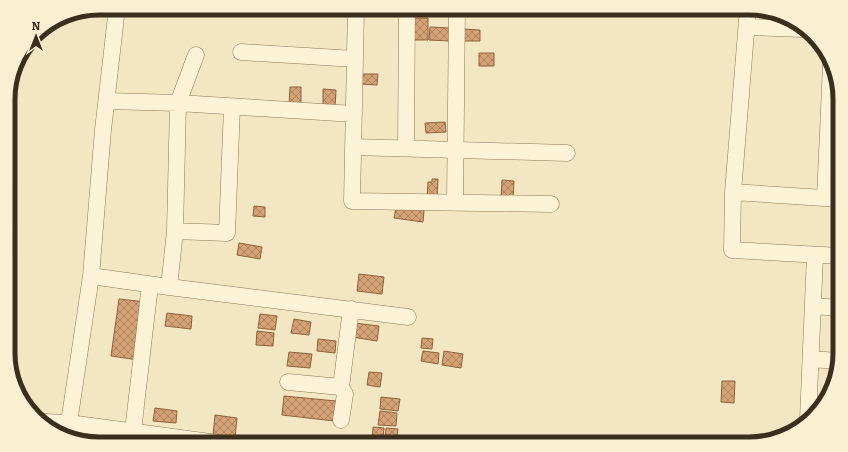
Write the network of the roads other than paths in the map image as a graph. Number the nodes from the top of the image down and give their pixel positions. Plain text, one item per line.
1 (116, 15) edge
2 (356, 15) edge
3 (407, 15) edge
4 (457, 15) edge
5 (748, 15) edge
6 (747, 27) junction
7 (796, 30) edge
8 (241, 52) dead end
9 (196, 56) dead end
10 (355, 59) junction
11 (831, 84) edge
12 (107, 101) junction
13 (178, 103) junction
14 (232, 107) junction
15 (354, 114) junction
16 (353, 147) junction
17 (406, 148) junction
18 (455, 150) junction
19 (567, 153) dead end
20 (733, 192) junction
21 (832, 198) edge
22 (455, 202) junction
23 (551, 204) dead end
24 (175, 231) junction
25 (815, 255) junction
26 (833, 256) edge
27 (91, 276) junction
28 (150, 285) junction
29 (169, 287) junction
30 (813, 306) junction
31 (833, 307) edge
32 (351, 309) junction
33 (408, 317) dead end
34 (811, 359) junction
35 (833, 360) edge
36 (288, 382) dead end
37 (341, 388) junction
38 (808, 412) edge
39 (341, 420) dead end
40 (68, 430) edge
41 (133, 431) junction
42 (175, 437) edge

1 - 12 street
2 - 10 street
3 - 17 street
4 - 18 street
5 - 6 street
6 - 7 street
6 - 20 street
8 - 10 street
9 - 13 street
10 - 15 street
11 - 21 street
12 - 13 street
12 - 27 street
13 - 14 street
13 - 24 street
14 - 15 street
14 - 24 street
15 - 16 street
16 - 17 street
16 - 22 street
17 - 18 street
18 - 19 street
18 - 22 street
20 - 21 street
20 - 25 street
22 - 23 street
24 - 29 street
25 - 26 street
25 - 30 street
27 - 28 street
27 - 40 street
28 - 29 street
28 - 41 street
29 - 32 street
30 - 31 street
30 - 34 street
32 - 33 street
32 - 37 street
34 - 35 street
34 - 38 street
36 - 37 street
37 - 39 street
40 - 41 street
41 - 42 street

